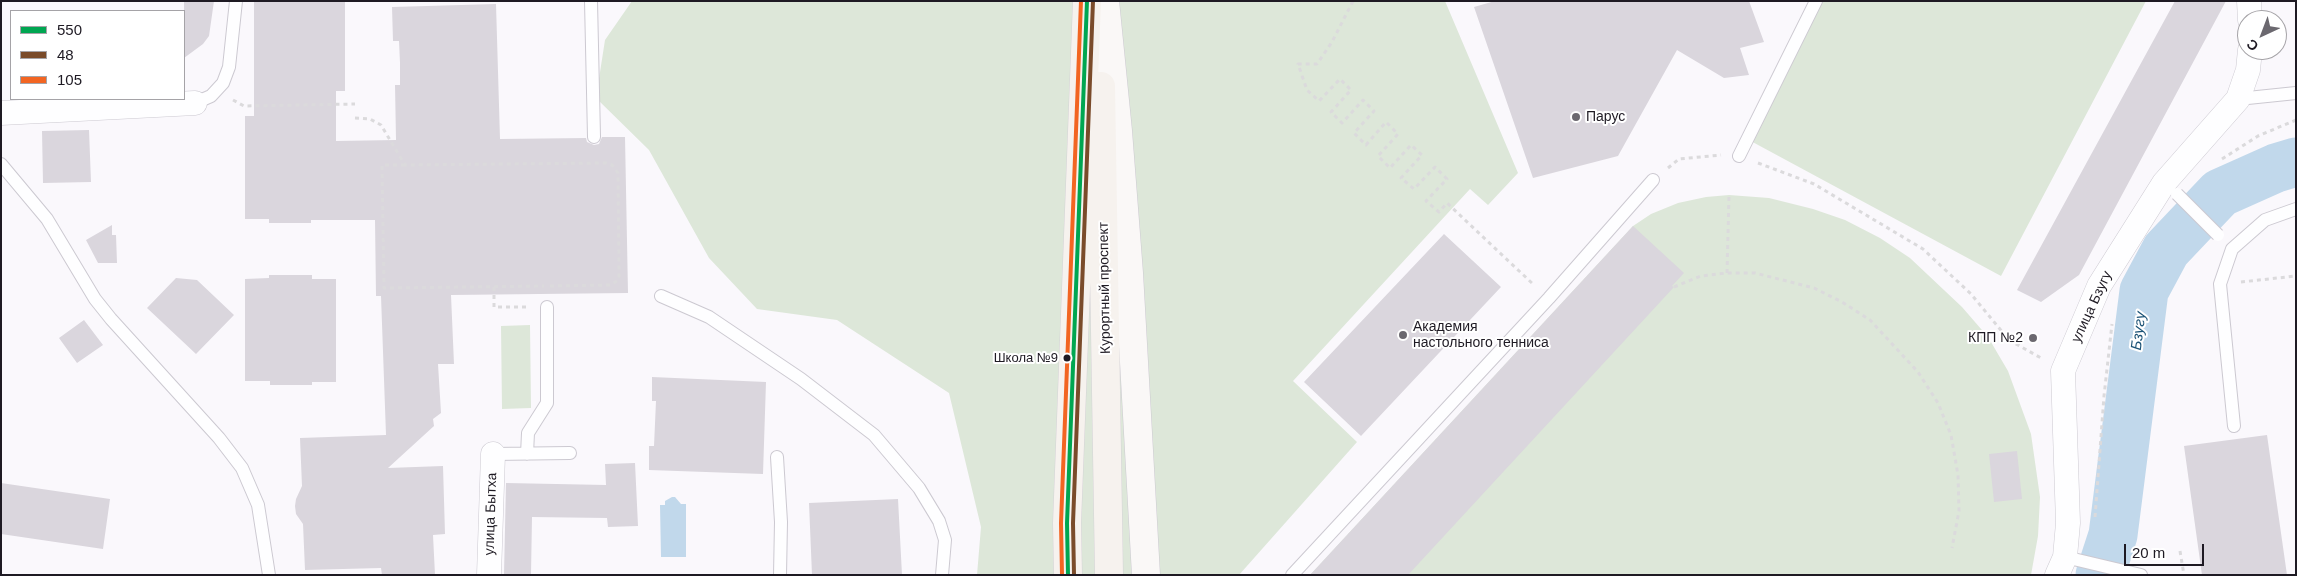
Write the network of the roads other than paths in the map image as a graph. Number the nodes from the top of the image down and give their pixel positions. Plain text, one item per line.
1 (236, 1) edge
2 (591, 1) edge
3 (1087, 1) edge
4 (1100, 1) edge
5 (1105, 1) edge
6 (1816, 1) edge
7 (2249, 60) edge
8 (2296, 93) edge
9 (2238, 100) junction
10 (195, 104) joint
11 (1, 113) edge
12 (594, 138) dead end
13 (1739, 156) road end
14 (1, 164) edge
15 (1653, 180) road end
16 (2170, 188) junction
17 (2296, 209) edge
18 (2232, 248) junction
19 (661, 296) dead end
20 (547, 307) dead end
21 (2234, 426) dead end
22 (570, 453) dead end
23 (493, 454) joint
24 (527, 454) junction
25 (777, 457) dead end
26 (2061, 566) edge
27 (2138, 574) edge
28 (269, 575) edge
29 (489, 575) edge
30 (780, 575) edge
31 (942, 575) edge
32 (1068, 575) edge
33 (1109, 575) edge
34 (1146, 575) edge
35 (1292, 575) edge

1 - 10 lane
2 - 12 lane
3 - 32 main road, Курортный проспект
4 - 33 main road, Курортный проспект
5 - 34 main road
6 - 13 lane
7 - 9 street, улица Бзугу
8 - 9 lane
9 - 16 street, улица Бзугу
10 - 11 street
14 - 28 lane
15 - 35 lane
16 - 18 lane, bridge
16 - 26 street, улица Бзугу
17 - 18 lane
18 - 21 lane
19 - 31 lane
20 - 24 lane
22 - 24 lane
23 - 24 lane
23 - 29 street, улица Бытха
25 - 30 lane
26 - 27 lane

